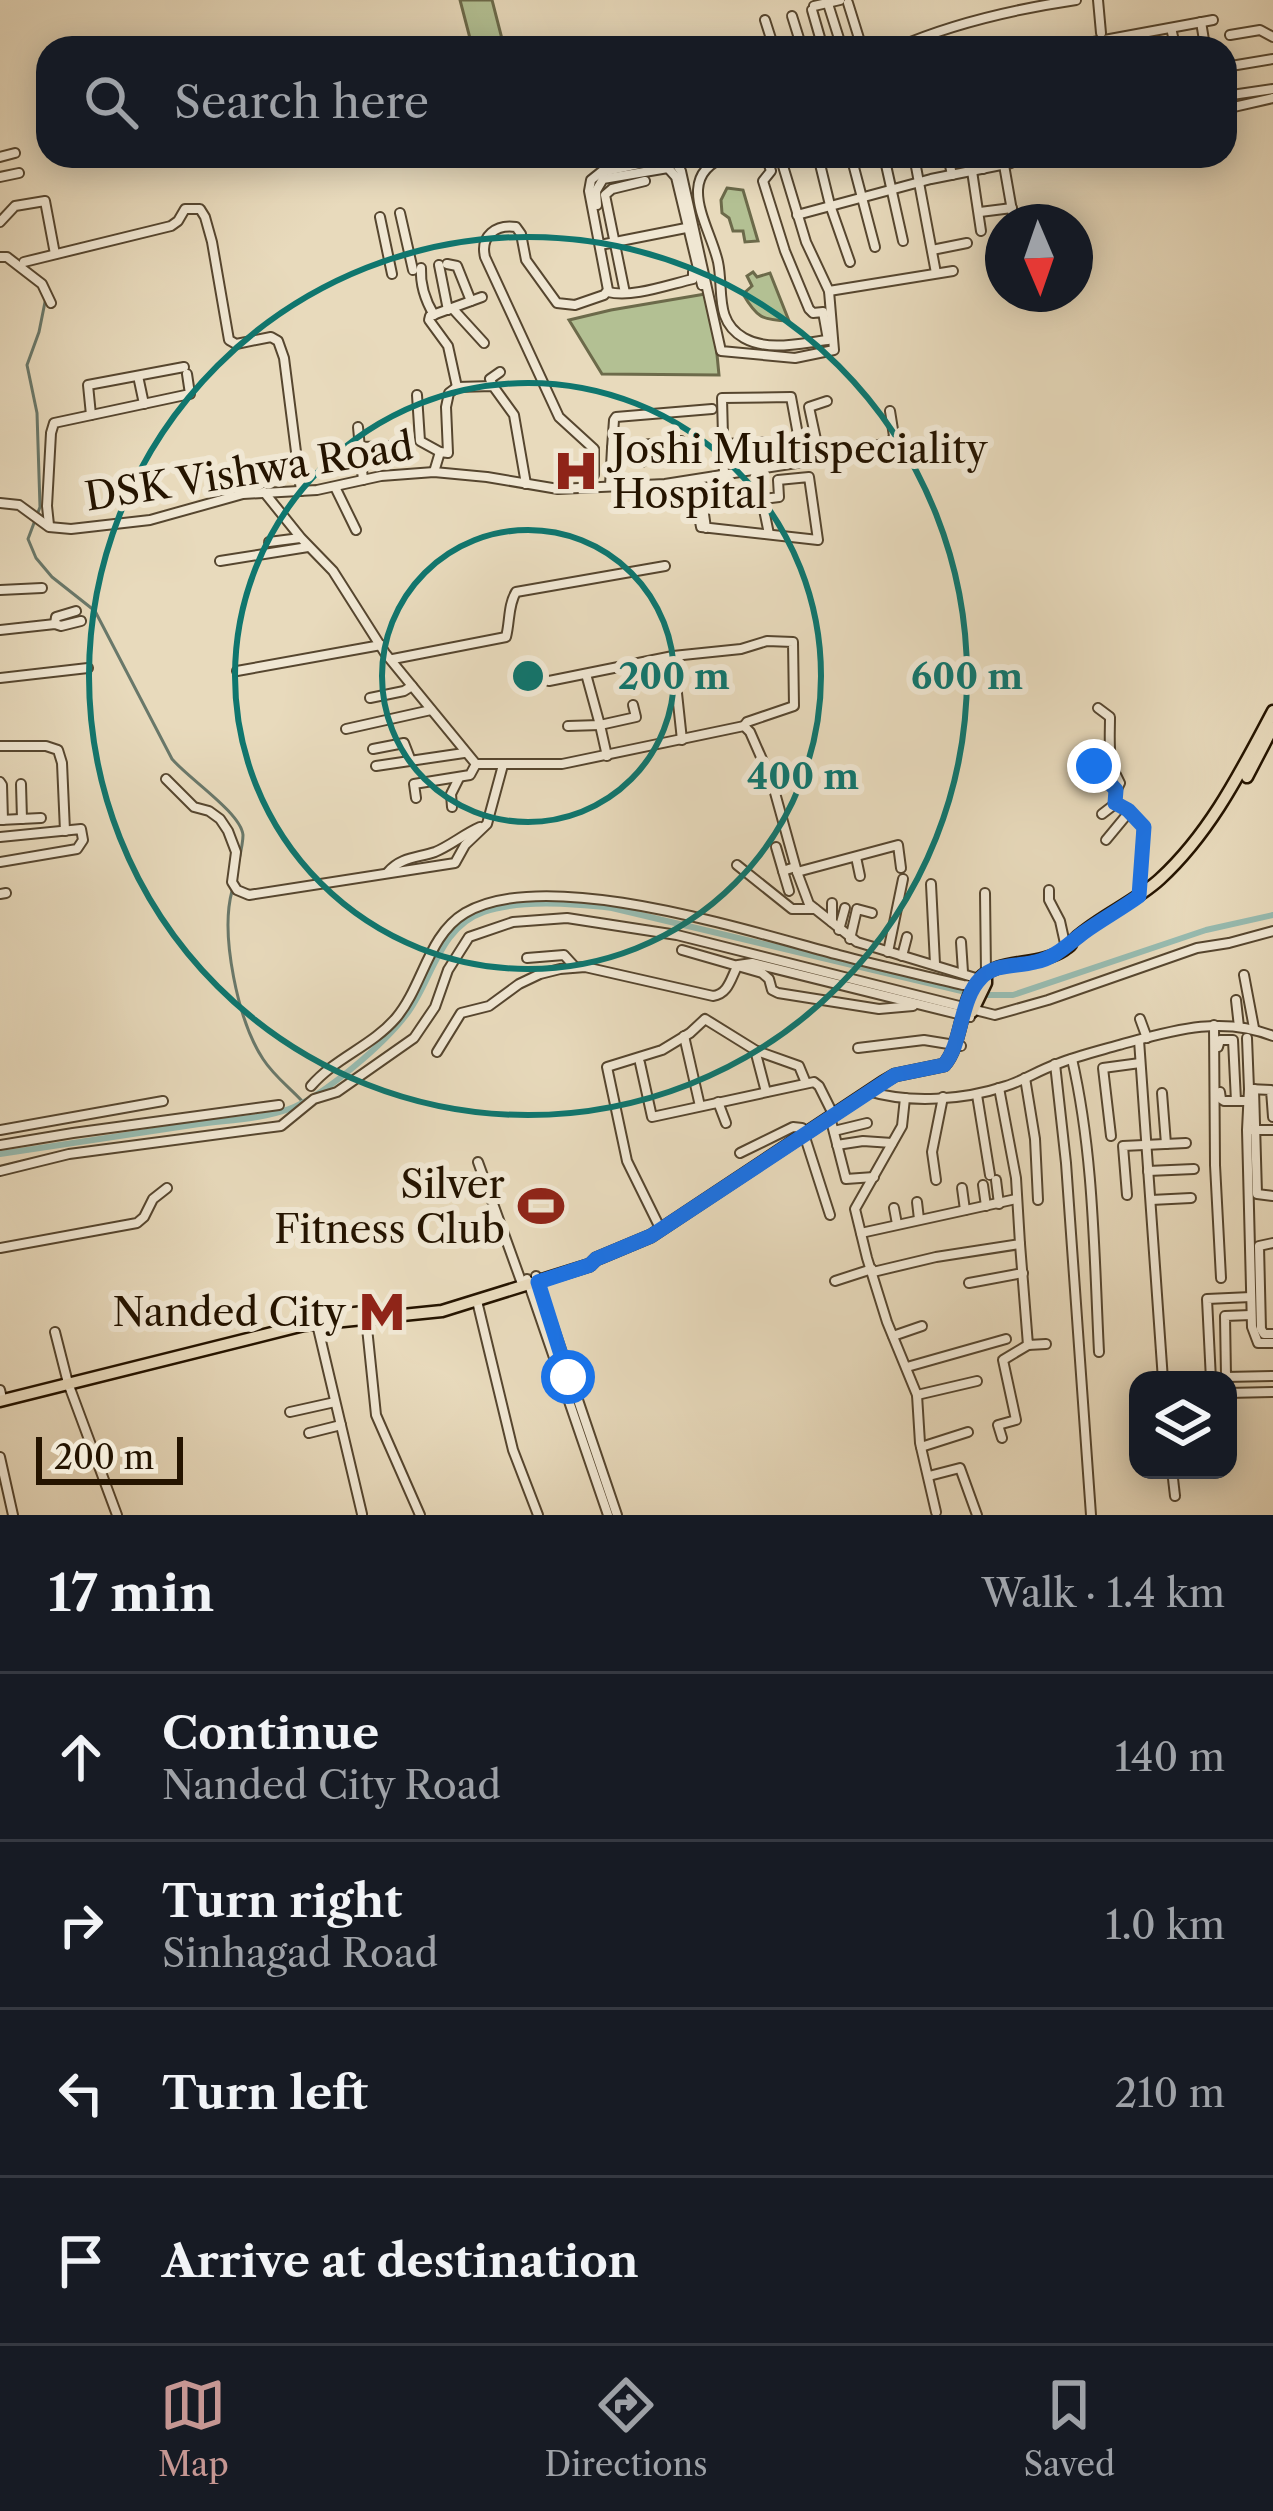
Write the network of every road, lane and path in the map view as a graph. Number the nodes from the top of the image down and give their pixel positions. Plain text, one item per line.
1 (1076, 0) edge
2 (1098, 0) edge
3 (844, 2) edge
4 (829, 8) dead end
5 (792, 16) dead end
6 (765, 20) dead end
7 (1213, 20) dead end
8 (1201, 22) junction
9 (1172, 28) junction
10 (1101, 33) dead end
11 (1230, 35) dead end
12 (770, 36) edge
13 (798, 36) edge
14 (821, 36) edge
15 (838, 36) edge
16 (857, 36) edge
17 (923, 36) edge
18 (1141, 36) edge
19 (1173, 36) edge
20 (1203, 36) edge
21 (1273, 38) edge
22 (1273, 58) edge
23 (1237, 65) edge
24 (1273, 89) edge
25 (1237, 94) edge
26 (1273, 98) edge
27 (1237, 106) edge
28 (15, 153) dead end
29 (0, 157) edge
30 (656, 168) edge
31 (672, 168) edge
32 (709, 168) edge
33 (770, 168) edge
34 (784, 168) edge
35 (821, 168) edge
36 (854, 168) edge
37 (887, 168) edge
38 (917, 168) edge
39 (951, 168) edge
40 (984, 168) edge
41 (1008, 168) edge
42 (978, 170) junction
43 (19, 173) dead end
44 (952, 175) junction
45 (0, 177) edge
46 (645, 181) dead end
47 (920, 182) junction
48 (892, 189) junction
49 (860, 196) junction
50 (1012, 204) edge
51 (830, 205) junction
52 (4, 209) edge
53 (985, 211) edge
54 (400, 212) dead end
55 (980, 212) junction
56 (797, 214) junction
57 (380, 217) dead end
58 (0, 222) edge
59 (690, 227) junction
60 (982, 231) dead end
61 (805, 239) junction
62 (903, 241) dead end
63 (967, 243) dead end
64 (606, 244) junction
65 (875, 247) dead end
66 (784, 248) junction
67 (932, 250) junction
68 (55, 254) junction
69 (0, 256) edge
70 (718, 261) junction
71 (24, 262) dead end
72 (850, 262) dead end
73 (698, 264) junction
74 (952, 271) dead end
75 (936, 273) junction
76 (392, 274) dead end
77 (829, 291) junction
78 (612, 295) junction
79 (482, 296) dead end
80 (471, 301) junction
81 (51, 303) dead end
82 (450, 309) junction
83 (434, 315) junction
84 (484, 343) dead end
85 (500, 372) dead end
86 (137, 376) junction
87 (489, 385) junction
88 (457, 387) junction
89 (416, 395) dead end
90 (827, 401) dead end
91 (144, 404) junction
92 (712, 409) dead end
93 (890, 411) dead end
94 (91, 415) junction
95 (358, 428) dead end
96 (798, 441) junction
97 (722, 444) junction
98 (641, 445) junction
99 (359, 448) junction
100 (612, 448) junction
101 (440, 452) junction
102 (673, 458) dead end
103 (820, 458) junction
104 (361, 460) junction
105 (642, 462) dead end
106 (802, 462) junction
107 (434, 472) junction
108 (724, 475) junction
109 (363, 480) junction
110 (690, 481) junction
111 (526, 484) junction
112 (610, 486) junction
113 (335, 487) junction
114 (586, 487) junction
115 (301, 491) junction
116 (264, 492) junction
117 (762, 499) junction
118 (0, 503) edge
119 (47, 525) junction
120 (706, 528) junction
121 (356, 530) dead end
122 (769, 534) junction
123 (301, 538) junction
124 (269, 542) dead end
125 (309, 546) junction
126 (220, 561) dead end
127 (665, 566) dead end
128 (42, 588) dead end
129 (0, 590) edge
130 (76, 610) dead end
131 (81, 621) dead end
132 (55, 624) junction
133 (0, 630) edge
134 (381, 645) junction
135 (673, 656) junction
136 (391, 660) junction
137 (88, 668) dead end
138 (237, 671) dead end
139 (586, 674) junction
140 (0, 677) edge
141 (550, 681) dead end
142 (412, 686) junction
143 (370, 698) dead end
144 (633, 705) dead end
145 (1098, 708) dead end
146 (431, 710) junction
147 (1273, 711) edge
148 (568, 725) dead end
149 (600, 725) junction
150 (744, 726) junction
151 (1273, 727) edge
152 (346, 729) dead end
153 (682, 740) junction
154 (0, 746) edge
155 (386, 746) junction
156 (374, 748) dead end
157 (465, 753) junction
158 (607, 755) junction
159 (411, 761) junction
160 (389, 764) junction
161 (476, 764) junction
162 (503, 765) junction
163 (376, 766) dead end
164 (459, 778) junction
165 (1079, 778) dead end
166 (166, 779) dead end
167 (0, 782) edge
168 (21, 784) dead end
169 (1116, 790) junction
170 (416, 798) dead end
171 (1115, 803) junction
172 (452, 807) dead end
173 (1130, 811) junction
174 (1102, 814) dead end
175 (40, 818) dead end
176 (22, 819) junction
177 (2, 820) edge
178 (487, 824) junction
179 (65, 831) junction
180 (0, 837) edge
181 (1106, 840) dead end
182 (776, 848) dead end
183 (856, 857) junction
184 (0, 862) edge
185 (737, 865) dead end
186 (796, 869) junction
187 (783, 871) junction
188 (385, 874) junction
189 (860, 876) dead end
190 (932, 884) dead end
191 (1049, 890) dead end
192 (789, 891) dead end
193 (985, 893) dead end
194 (1139, 896) junction
195 (832, 903) dead end
196 (845, 908) dead end
197 (815, 909) junction
198 (872, 913) dead end
199 (835, 927) junction
200 (1273, 931) edge
201 (907, 937) dead end
202 (850, 939) junction
203 (961, 942) dead end
204 (1068, 946) junction
205 (682, 950) dead end
206 (888, 952) junction
207 (902, 956) junction
208 (527, 958) dead end
209 (738, 964) junction
210 (934, 964) junction
211 (575, 967) junction
212 (963, 972) junction
213 (1244, 975) dead end
214 (981, 981) junction
215 (1236, 1000) dead end
216 (921, 1004) junction
217 (968, 1013) junction
218 (1140, 1019) dead end
219 (1214, 1025) junction
220 (1239, 1027) junction
221 (1254, 1028) junction
222 (684, 1036) junction
223 (1273, 1036) edge
224 (1247, 1038) dead end
225 (959, 1039) junction
226 (1143, 1039) junction
227 (858, 1048) dead end
228 (755, 1050) junction
229 (437, 1052) dead end
230 (1072, 1059) junction
231 (1140, 1063) junction
232 (640, 1064) dead end
233 (1054, 1064) junction
234 (1024, 1078) junction
235 (806, 1083) junction
236 (311, 1086) dead end
237 (999, 1088) junction
238 (1251, 1089) junction
239 (868, 1090) junction
240 (766, 1092) junction
241 (1162, 1093) dead end
242 (976, 1095) junction
243 (943, 1097) junction
244 (905, 1098) junction
245 (164, 1101) dead end
246 (1242, 1101) junction
247 (718, 1102) junction
248 (279, 1105) dead end
249 (700, 1106) junction
250 (831, 1115) junction
251 (1273, 1117) edge
252 (727, 1123) dead end
253 (867, 1123) dead end
254 (0, 1130) edge
255 (1251, 1130) junction
256 (1273, 1130) edge
257 (834, 1131) junction
258 (805, 1132) junction
259 (1111, 1136) dead end
260 (892, 1143) junction
261 (1186, 1143) dead end
262 (838, 1144) junction
263 (1166, 1144) junction
264 (0, 1145) edge
265 (1146, 1145) junction
266 (740, 1153) dead end
267 (478, 1162) dead end
268 (1194, 1169) dead end
269 (0, 1171) edge
270 (1148, 1171) junction
271 (1273, 1175) edge
272 (1252, 1176) junction
273 (874, 1177) junction
274 (936, 1180) dead end
275 (983, 1185) dead end
276 (962, 1188) dead end
277 (166, 1189) dead end
278 (1127, 1195) dead end
279 (1273, 1196) edge
280 (1191, 1198) dead end
281 (1016, 1199) junction
282 (1038, 1200) dead end
283 (1150, 1200) junction
284 (917, 1202) dead end
285 (999, 1204) junction
286 (986, 1206) junction
287 (894, 1208) dead end
288 (965, 1210) junction
289 (830, 1215) dead end
290 (919, 1219) junction
291 (897, 1224) junction
292 (661, 1230) junction
293 (861, 1233) junction
294 (1020, 1244) junction
295 (1273, 1244) edge
296 (0, 1248) edge
297 (1273, 1264) edge
298 (1255, 1265) junction
299 (873, 1270) junction
300 (1023, 1273) junction
301 (1221, 1278) dead end
302 (835, 1280) dead end
303 (530, 1281) junction
304 (968, 1283) dead end
305 (1251, 1297) junction
306 (477, 1300) junction
307 (442, 1308) junction
308 (406, 1312) junction
309 (1256, 1314) junction
310 (1273, 1314) edge
311 (1225, 1316) junction
312 (1207, 1317) junction
313 (366, 1318) junction
314 (317, 1324) junction
315 (922, 1326) dead end
316 (277, 1328) junction
317 (55, 1332) dead end
318 (893, 1336) junction
319 (1006, 1339) dead end
320 (1273, 1339) edge
321 (1046, 1344) dead end
322 (1028, 1345) junction
323 (1099, 1352) dead end
324 (907, 1367) junction
325 (1162, 1371) edge
326 (1210, 1371) edge
327 (1226, 1371) edge
328 (1273, 1376) edge
329 (1237, 1377) edge
330 (564, 1378) junction
331 (68, 1380) junction
332 (976, 1381) dead end
333 (1273, 1392) edge
334 (1237, 1393) edge
335 (0, 1395) edge
336 (917, 1395) junction
337 (335, 1402) junction
338 (290, 1412) dead end
339 (341, 1424) junction
340 (968, 1432) dead end
341 (309, 1433) dead end
342 (1002, 1438) dead end
343 (921, 1447) junction
344 (0, 1457) edge
345 (928, 1476) junction
346 (1173, 1479) edge
347 (1175, 1496) dead end
348 (936, 1512) dead end
349 (362, 1514) edge
350 (13, 1515) edge
351 (117, 1515) edge
352 (421, 1515) edge
353 (538, 1515) edge
354 (608, 1515) edge
355 (617, 1515) edge
356 (977, 1515) edge
357 (1091, 1515) edge

1 - 17 street
2 - 10 street
3 - 14 street
3 - 16 street
4 - 15 street
5 - 13 street
6 - 12 street
7 - 8 street
8 - 9 street
8 - 20 street
9 - 18 street
9 - 19 street
11 - 21 street
22 - 23 street
24 - 25 street
26 - 27 street
28 - 29 street
30 - 64 street
31 - 59 street
32 - 70 street
33 - 66 street
34 - 56 street
35 - 51 street
36 - 49 street
37 - 48 street
38 - 47 street
39 - 44 street
40 - 42 street
41 - 50 street
42 - 44 street
42 - 55 street
43 - 45 street
44 - 47 street
46 - 64 street
47 - 48 street
47 - 67 street
48 - 49 street
48 - 62 street
49 - 51 street
49 - 65 street
51 - 56 street
51 - 72 street
52 - 58 street
52 - 68 street
53 - 55 street
54 - 83 street
55 - 60 street
56 - 61 street
57 - 76 street
59 - 64 street
59 - 73 street
61 - 66 street
61 - 77 street
63 - 67 street
64 - 78 street
64 - 78 street
66 - 70 street
67 - 75 street
68 - 71 street
68 - 115 street
69 - 81 street
70 - 73 street
73 - 77 street
73 - 78 street
74 - 75 street
75 - 77 street
78 - 114 street
79 - 80 street
80 - 82 street
80 - 82 street
82 - 83 street
82 - 84 street
83 - 88 street
85 - 87 street
86 - 91 street
86 - 91 street
86 - 94 street
87 - 88 street
87 - 111 street
88 - 101 street
89 - 101 street
90 - 103 street
91 - 94 street
92 - 100 street
93 - 103 street, DSK Vishwa Road
94 - 119 street
95 - 99 street
96 - 97 street
96 - 97 street
96 - 106 street
97 - 108 street
98 - 100 street
98 - 102 street
98 - 105 street
99 - 104 street
99 - 104 street
100 - 112 street
101 - 107 street
103 - 106 street, DSK Vishwa Road
104 - 109 street
106 - 108 street, DSK Vishwa Road
107 - 109 street, DSK Vishwa Road
107 - 111 street, DSK Vishwa Road
108 - 110 street, DSK Vishwa Road
109 - 113 street, DSK Vishwa Road
110 - 112 street, DSK Vishwa Road
110 - 120 street
111 - 114 street, DSK Vishwa Road
112 - 114 street, DSK Vishwa Road
113 - 115 street, DSK Vishwa Road
113 - 121 street
115 - 116 street, DSK Vishwa Road
116 - 119 street, DSK Vishwa Road
116 - 123 street
117 - 120 street
117 - 122 street
117 - 122 street
118 - 119 street, DSK Vishwa Road
120 - 122 street
123 - 124 street
123 - 125 street
125 - 126 street
125 - 134 street
127 - 136 street
128 - 129 street
130 - 132 street
131 - 132 street
132 - 133 street
134 - 136 street
134 - 138 street
135 - 139 street
135 - 150 street
135 - 153 street
136 - 142 street
137 - 140 street
139 - 141 street
139 - 149 street
142 - 143 street
142 - 146 street
144 - 149 street
145 - 169 street
146 - 152 street
146 - 157 street
147 - 194 main road
148 - 149 street
149 - 158 street
150 - 153 street
150 - 186 street
151 - 204 main road
153 - 158 street
154 - 179 street
155 - 156 street
155 - 159 street
155 - 160 street
157 - 159 street
157 - 161 street
158 - 162 street
159 - 160 street
160 - 163 street
161 - 162 street
161 - 164 street
162 - 178 street
164 - 170 street
164 - 172 street
165 - 169 street
166 - 188 street
167 - 177 street
168 - 176 street
169 - 171 street
171 - 173 street
171 - 174 street
173 - 181 street
173 - 194 street
175 - 176 street
176 - 177 street
178 - 188 street
178 - 188 street
179 - 180 street
179 - 184 street
182 - 187 street
183 - 186 street
183 - 189 street
183 - 206 street
185 - 197 street
186 - 187 street
186 - 197 street
187 - 192 street
190 - 210 street
191 - 204 street
193 - 214 street
194 - 204 main road
195 - 199 street
196 - 199 street
197 - 199 street
198 - 202 street
199 - 202 street
200 - 217 street
201 - 207 street
202 - 206 street
203 - 212 street
204 - 214 main road
205 - 209 street
206 - 207 street
207 - 210 street
208 - 211 street
209 - 211 street
209 - 216 street
209 - 216 street
210 - 212 street
211 - 229 street
212 - 214 street
213 - 221 street
214 - 217 main road
214 - 236 street
215 - 220 street
216 - 217 street
217 - 225 main road
217 - 269 street
218 - 226 street
219 - 220 street
219 - 226 street
219 - 301 street
220 - 221 street
221 - 223 street
222 - 228 street
222 - 249 street
222 - 292 street
224 - 238 street
225 - 227 street
225 - 239 main road
226 - 230 street
226 - 231 street
228 - 235 street
228 - 240 street
230 - 233 street
230 - 323 street
231 - 259 street
231 - 265 street
232 - 249 street
233 - 234 street
233 - 357 street
234 - 237 street
234 - 282 street
235 - 240 street
235 - 250 street
237 - 242 street
237 - 281 street
238 - 246 street
238 - 251 street
238 - 255 street
239 - 244 street
239 - 250 main road
240 - 247 street
241 - 263 street
242 - 243 street
242 - 285 street
243 - 244 street
243 - 274 street
244 - 260 street
245 - 254 street
246 - 246 street
246 - 255 street
247 - 249 street
247 - 252 street
248 - 264 street
250 - 257 street
250 - 258 main road
253 - 257 street
255 - 256 street
255 - 272 street
257 - 262 street
258 - 266 street
258 - 289 street
258 - 292 main road
260 - 262 street
260 - 273 street
261 - 263 street
262 - 273 street
263 - 265 street
265 - 270 street
265 - 278 street
267 - 303 street
268 - 270 street
270 - 283 street
271 - 272 street
272 - 279 street
272 - 298 street
273 - 293 street
275 - 286 street
276 - 288 street
277 - 296 street
280 - 283 street
281 - 285 street
281 - 294 street
283 - 325 street
284 - 290 street
285 - 286 street
286 - 288 street
287 - 291 street
288 - 290 street
290 - 291 street
291 - 293 street
292 - 303 main road
293 - 299 street
294 - 299 street
294 - 300 street
295 - 298 street
297 - 298 street
298 - 305 street
298 - 309 street
299 - 302 street
299 - 318 street
300 - 304 street
300 - 322 street
303 - 306 main road
303 - 307 main road
303 - 330 street
305 - 309 street
305 - 312 street
306 - 307 main road
306 - 353 street
307 - 308 main road
308 - 313 main road
308 - 316 main road
309 - 310 street
309 - 311 street
309 - 320 street
311 - 312 street
311 - 327 street
312 - 326 street
313 - 314 main road
313 - 352 street
314 - 316 main road
314 - 337 street
315 - 318 street
316 - 331 main road
317 - 331 street
318 - 324 street
319 - 324 street
321 - 322 street
322 - 342 street
324 - 336 street
328 - 329 street
330 - 354 street
330 - 355 street
331 - 335 main road
331 - 351 street
332 - 336 street
333 - 334 street
336 - 343 street
337 - 338 street
337 - 339 street
339 - 341 street
339 - 349 street
340 - 343 street
343 - 345 street
344 - 350 street
345 - 348 street
345 - 356 street
346 - 347 street

